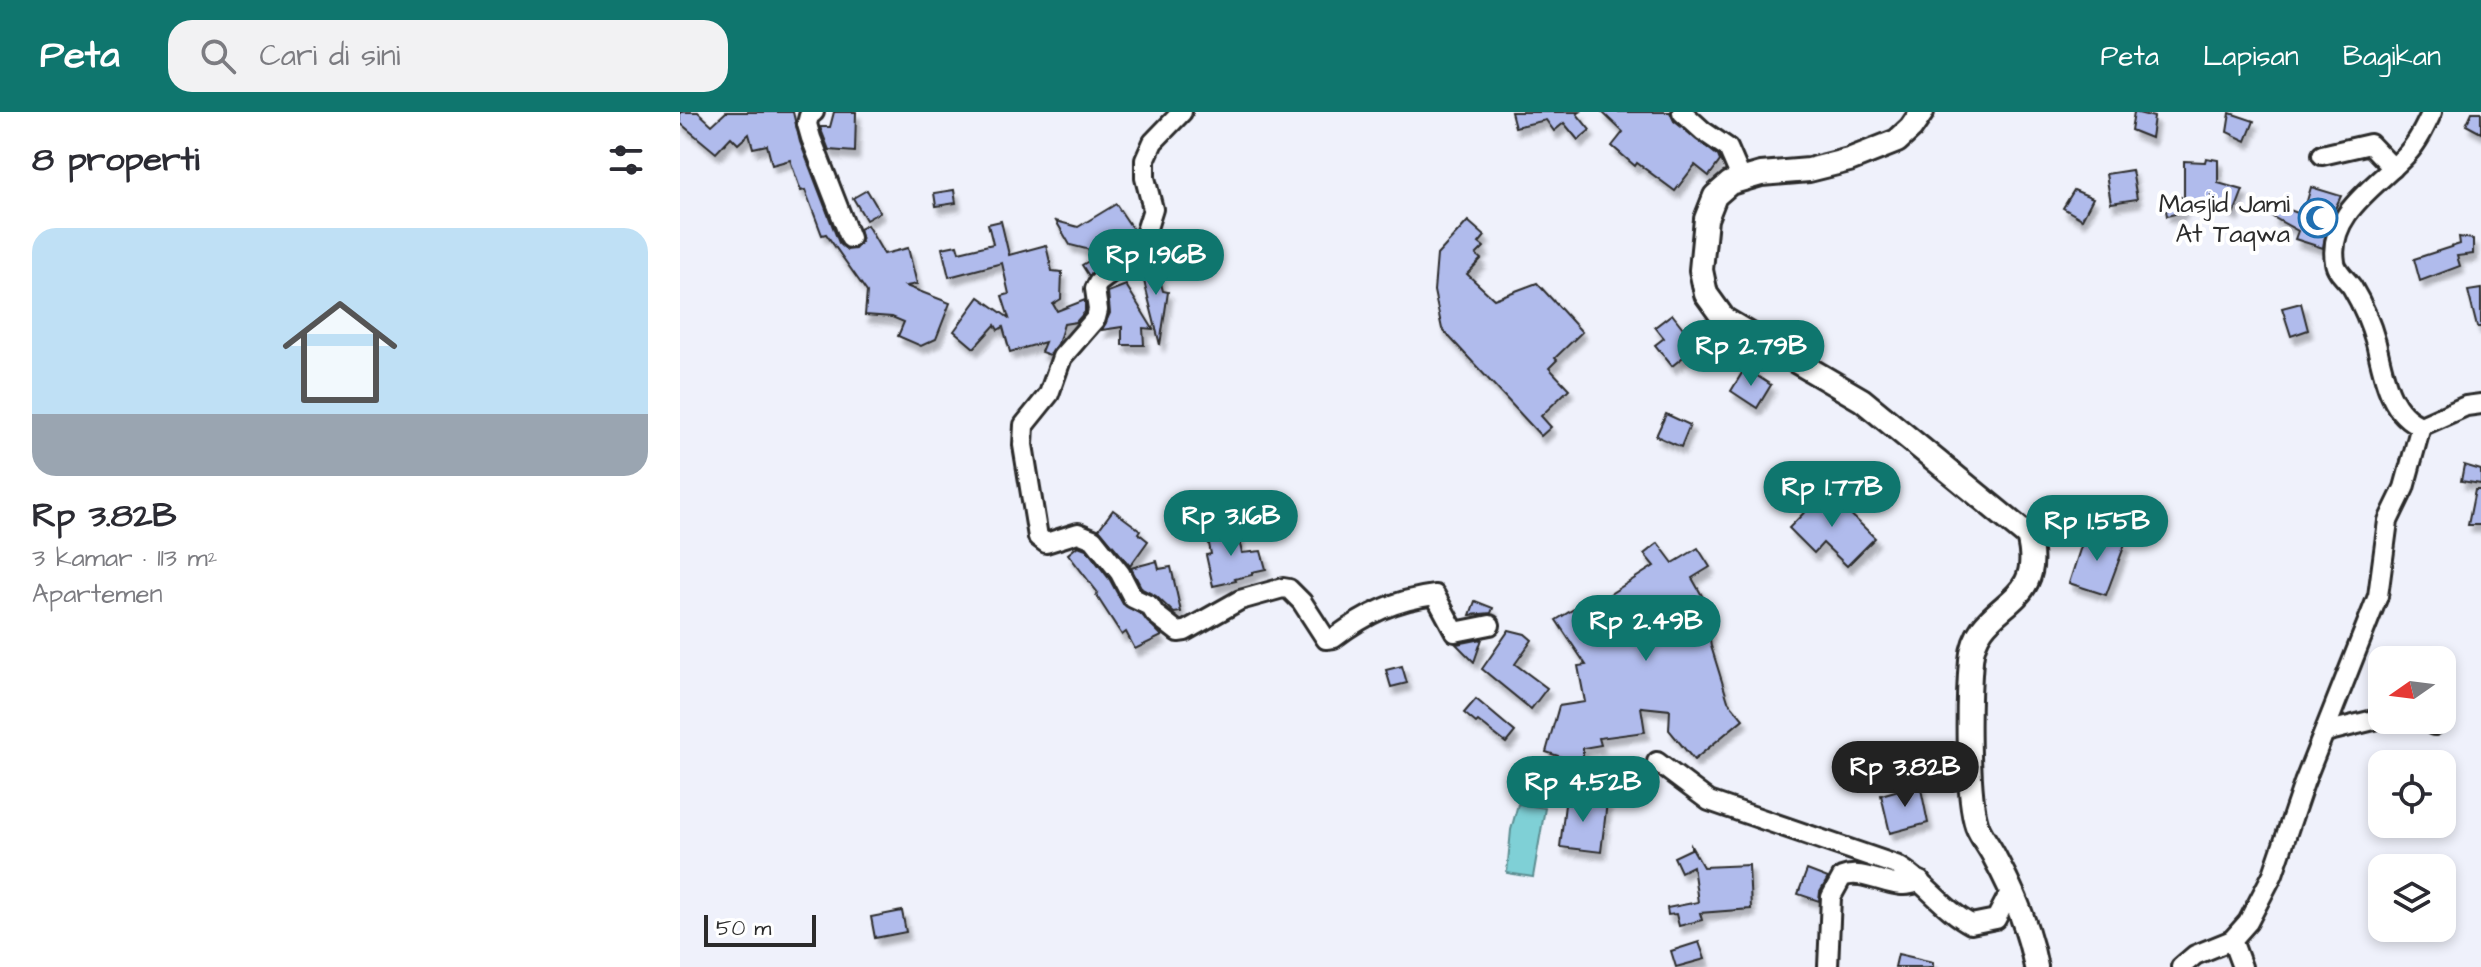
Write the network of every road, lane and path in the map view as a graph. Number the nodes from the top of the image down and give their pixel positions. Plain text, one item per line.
1 (814, 112) edge
2 (1182, 112) edge
3 (1682, 112) edge
4 (1922, 112) edge
5 (2432, 112) edge
6 (2322, 155) dead end
7 (2393, 168) junction
8 (1741, 178) junction
9 (850, 238) dead end
10 (2481, 404) edge
11 (2421, 426) junction
12 (1490, 625) dead end
13 (2368, 721) edge
14 (2325, 732) junction
15 (1657, 762) dead end
16 (1920, 881) junction
17 (2010, 892) junction
18 (2232, 940) junction
19 (1828, 967) edge
20 (2036, 967) edge
21 (2181, 967) edge
22 (2242, 967) edge

1 - 9 street
2 - 12 street
3 - 8 street
4 - 8 street
5 - 7 street
6 - 7 street
7 - 11 street
8 - 17 street
10 - 11 street
11 - 14 street
13 - 14 street
14 - 18 street
15 - 16 street
16 - 17 street
16 - 19 street
17 - 20 street
18 - 21 street
18 - 22 street

